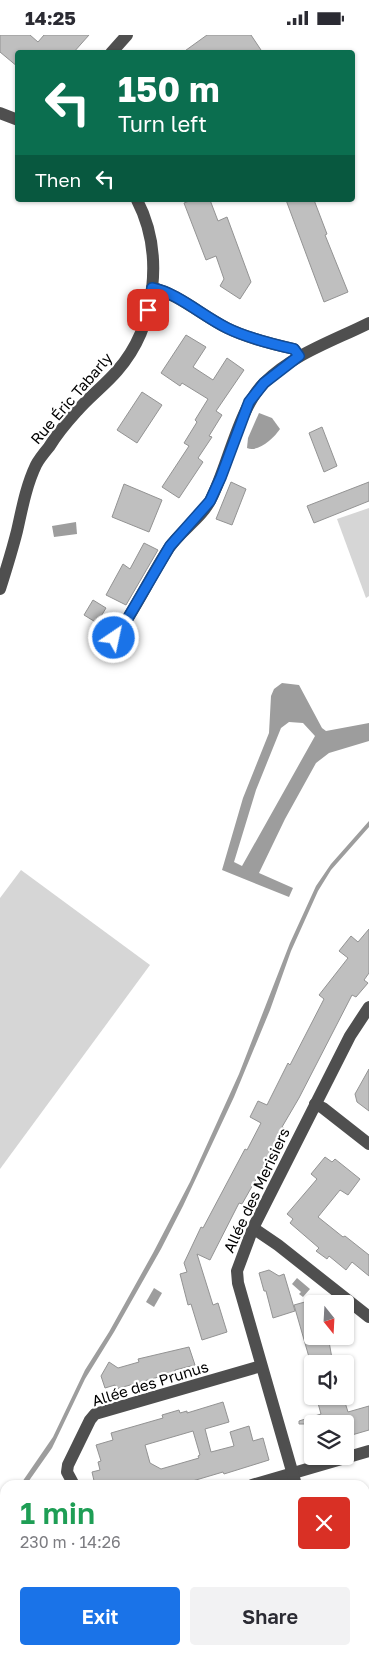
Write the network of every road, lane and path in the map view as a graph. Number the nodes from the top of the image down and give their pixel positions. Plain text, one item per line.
1 (127, 35) edge
2 (114, 50) edge
3 (0, 113) edge
4 (15, 120) edge
5 (138, 202) edge
6 (152, 288) junction
7 (369, 323) edge
8 (299, 356) junction
9 (5, 554) edge
10 (0, 589) edge
11 (114, 638) dead end
12 (369, 1007) edge
13 (315, 1104) junction
14 (369, 1144) edge
15 (254, 1228) junction
16 (369, 1317) edge
17 (261, 1366) junction
18 (369, 1451) edge
19 (295, 1479) edge
20 (71, 1480) edge

1 - 2 street
3 - 4 street
5 - 6 street, Rue Éric Tabarly
6 - 8 street
6 - 9 street, Rue Éric Tabarly
7 - 8 street
8 - 11 street
9 - 10 street, Rue Éric Tabarly
12 - 13 street, Allée des Merisiers
13 - 14 street
13 - 15 street, Allée des Merisiers
15 - 16 street
15 - 17 street, Allée des Merisiers
17 - 19 street, Allée des Merisiers
17 - 20 street, Allée des Prunus
18 - 19 street

